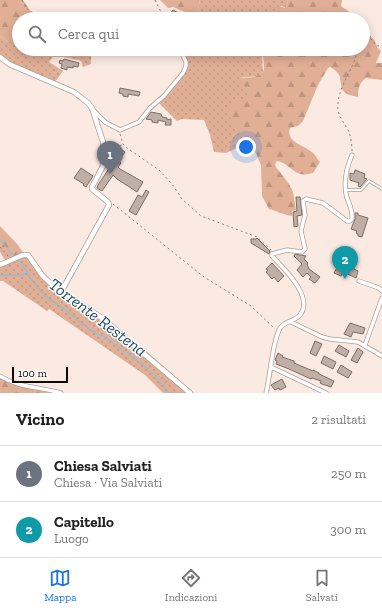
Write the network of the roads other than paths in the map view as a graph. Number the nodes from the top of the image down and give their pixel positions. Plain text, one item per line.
1 (0, 56) edge
2 (183, 56) edge
3 (92, 108) junction
4 (352, 155) road end
5 (382, 189) edge
6 (346, 190) junction
7 (0, 264) edge
8 (359, 280) dead end
9 (382, 291) edge
10 (61, 292) junction
11 (382, 298) edge
12 (291, 322) junction
13 (365, 345) junction
14 (382, 356) edge
15 (271, 367) junction
16 (0, 376) edge
17 (61, 393) edge
18 (190, 393) edge
19 (266, 393) edge
20 (326, 393) edge

1 - 3 street
2 - 3 street
3 - 10 street
4 - 6 street
5 - 6 lane
6 - 12 street
7 - 10 street
8 - 9 street
10 - 18 street
11 - 13 street
12 - 13 street
12 - 15 street
13 - 14 street
15 - 19 street
15 - 20 street
16 - 17 street

